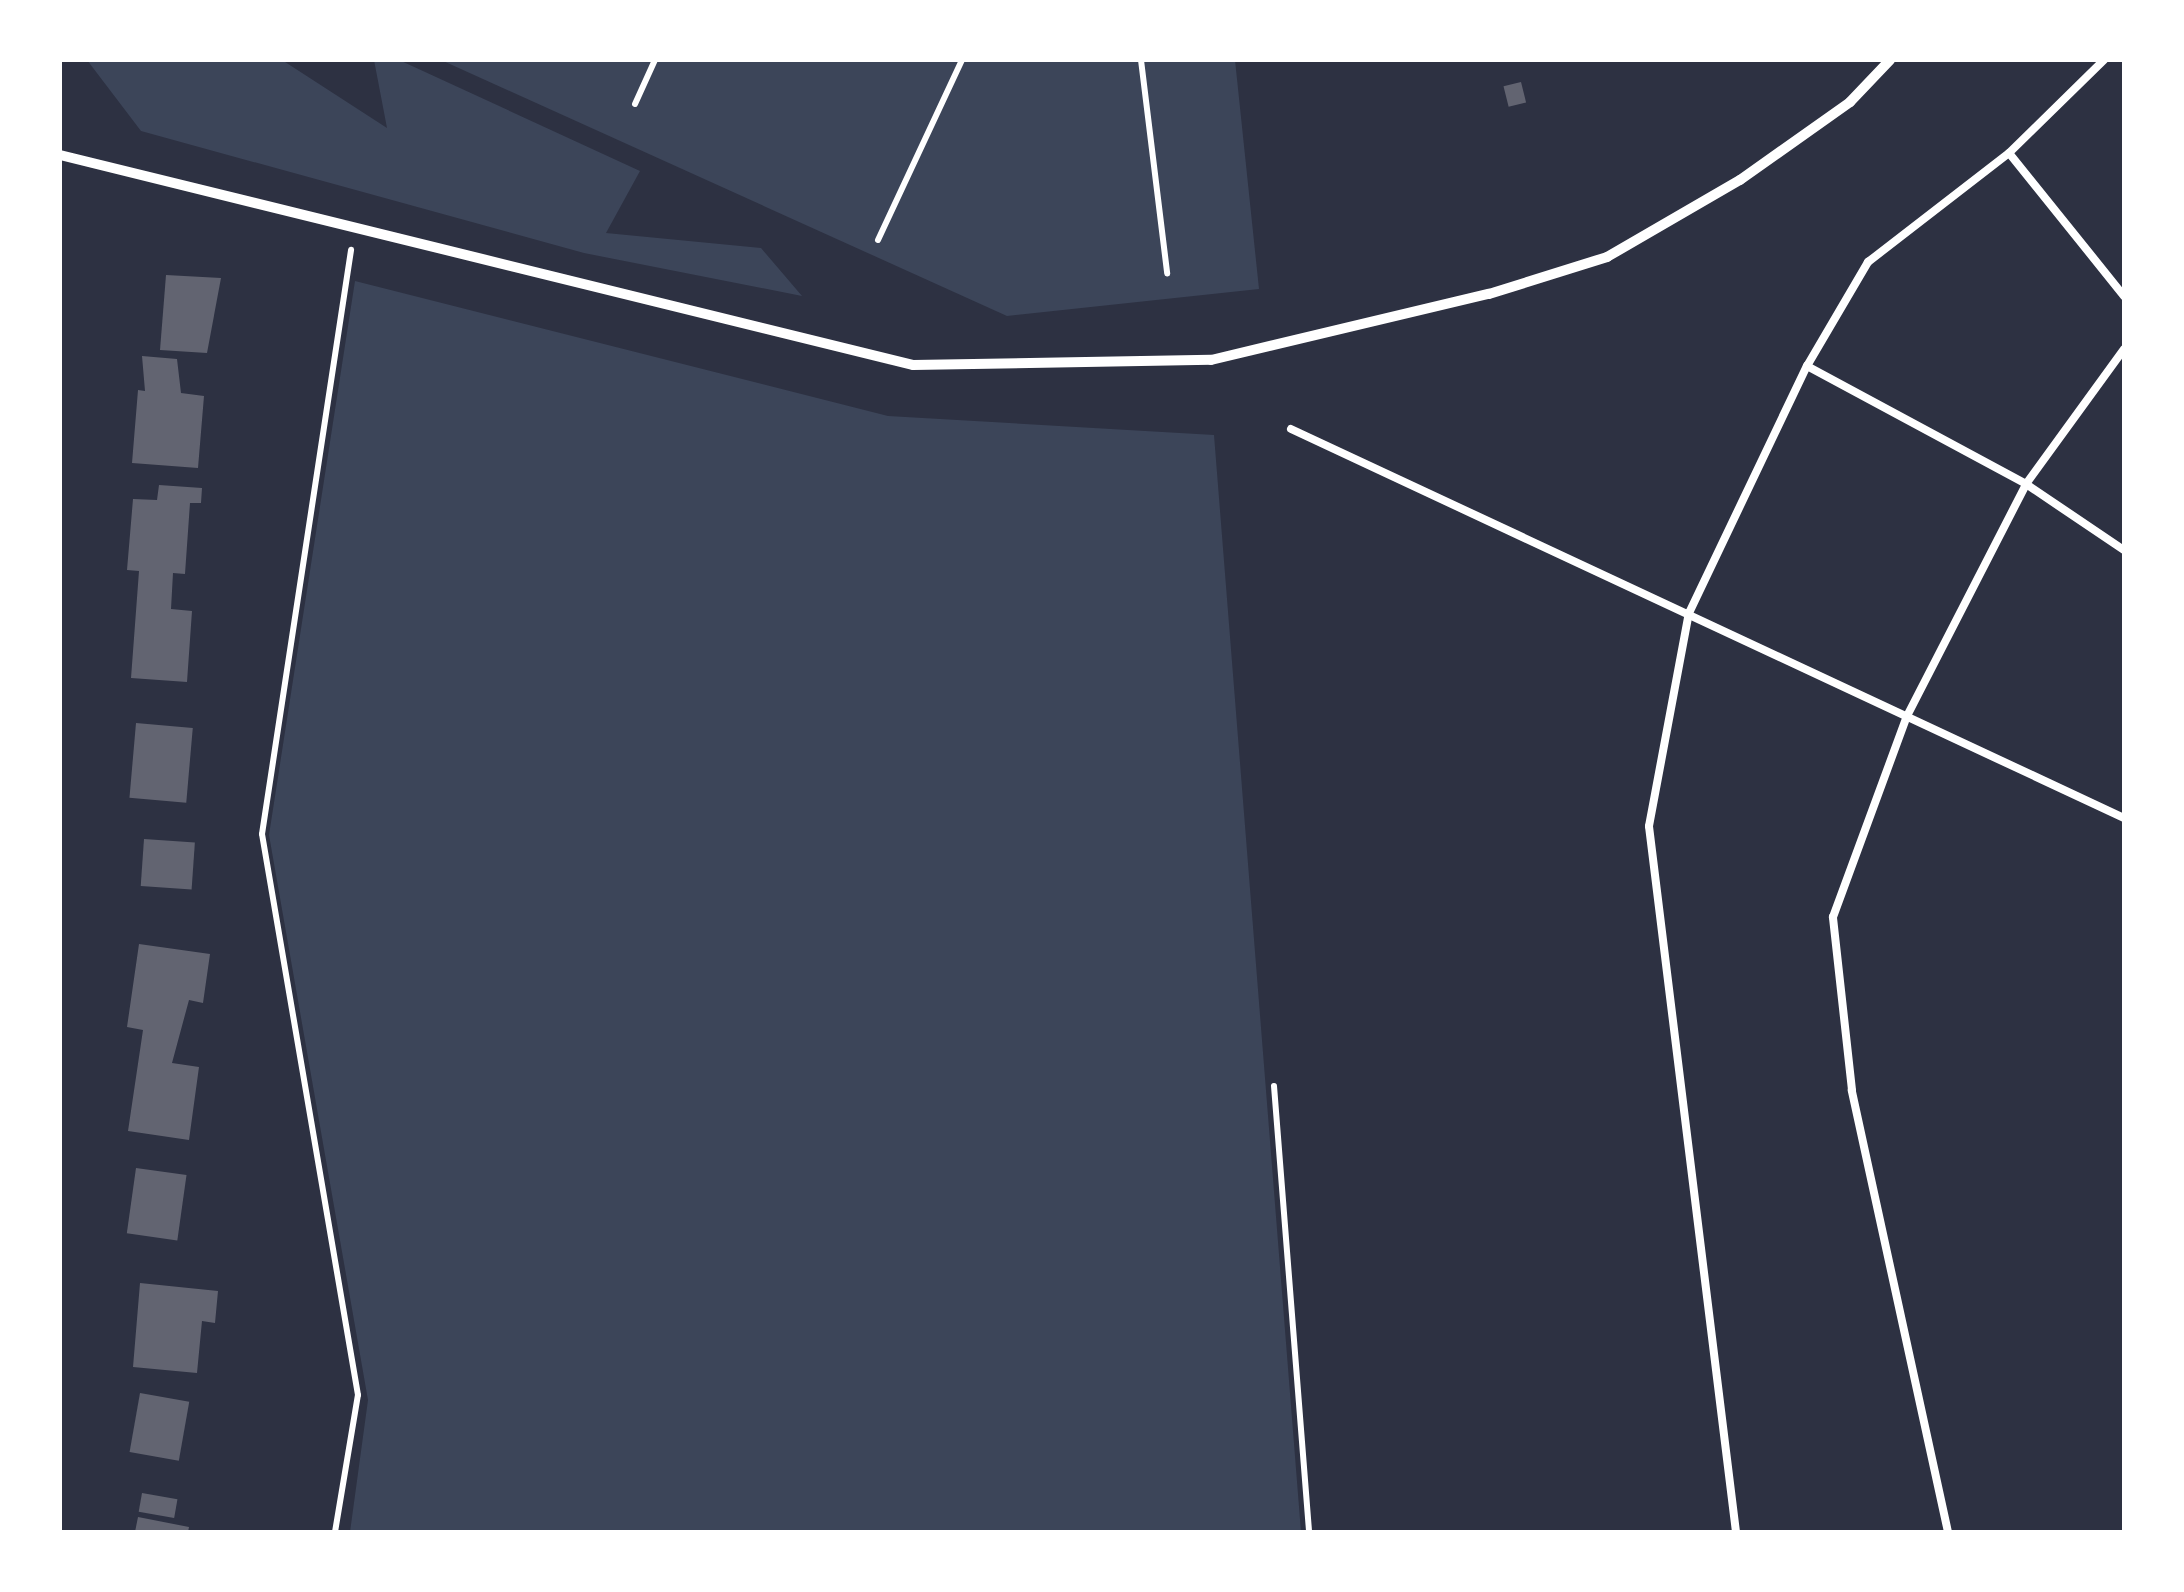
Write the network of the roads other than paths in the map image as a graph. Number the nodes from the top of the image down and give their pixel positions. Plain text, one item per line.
1 (1890, 60) edge
2 (2104, 60) edge
3 (2009, 153) junction
4 (60, 155) edge
5 (2124, 296) edge
6 (2124, 349) edge
7 (1807, 366) junction
8 (1291, 429) dead end
9 (2026, 484) junction
10 (2124, 550) edge
11 (1689, 613) junction
12 (1906, 716) junction
13 (2124, 803) edge
14 (2121, 817) edge
15 (1736, 1532) edge
16 (1948, 1532) edge

1 - 4 street
2 - 3 lane
3 - 5 lane
3 - 7 lane
6 - 9 lane
7 - 9 lane
7 - 11 lane
8 - 11 lane
9 - 10 lane
9 - 12 lane
11 - 12 lane
11 - 15 lane
12 - 14 lane
12 - 16 lane
13 - 14 lane

